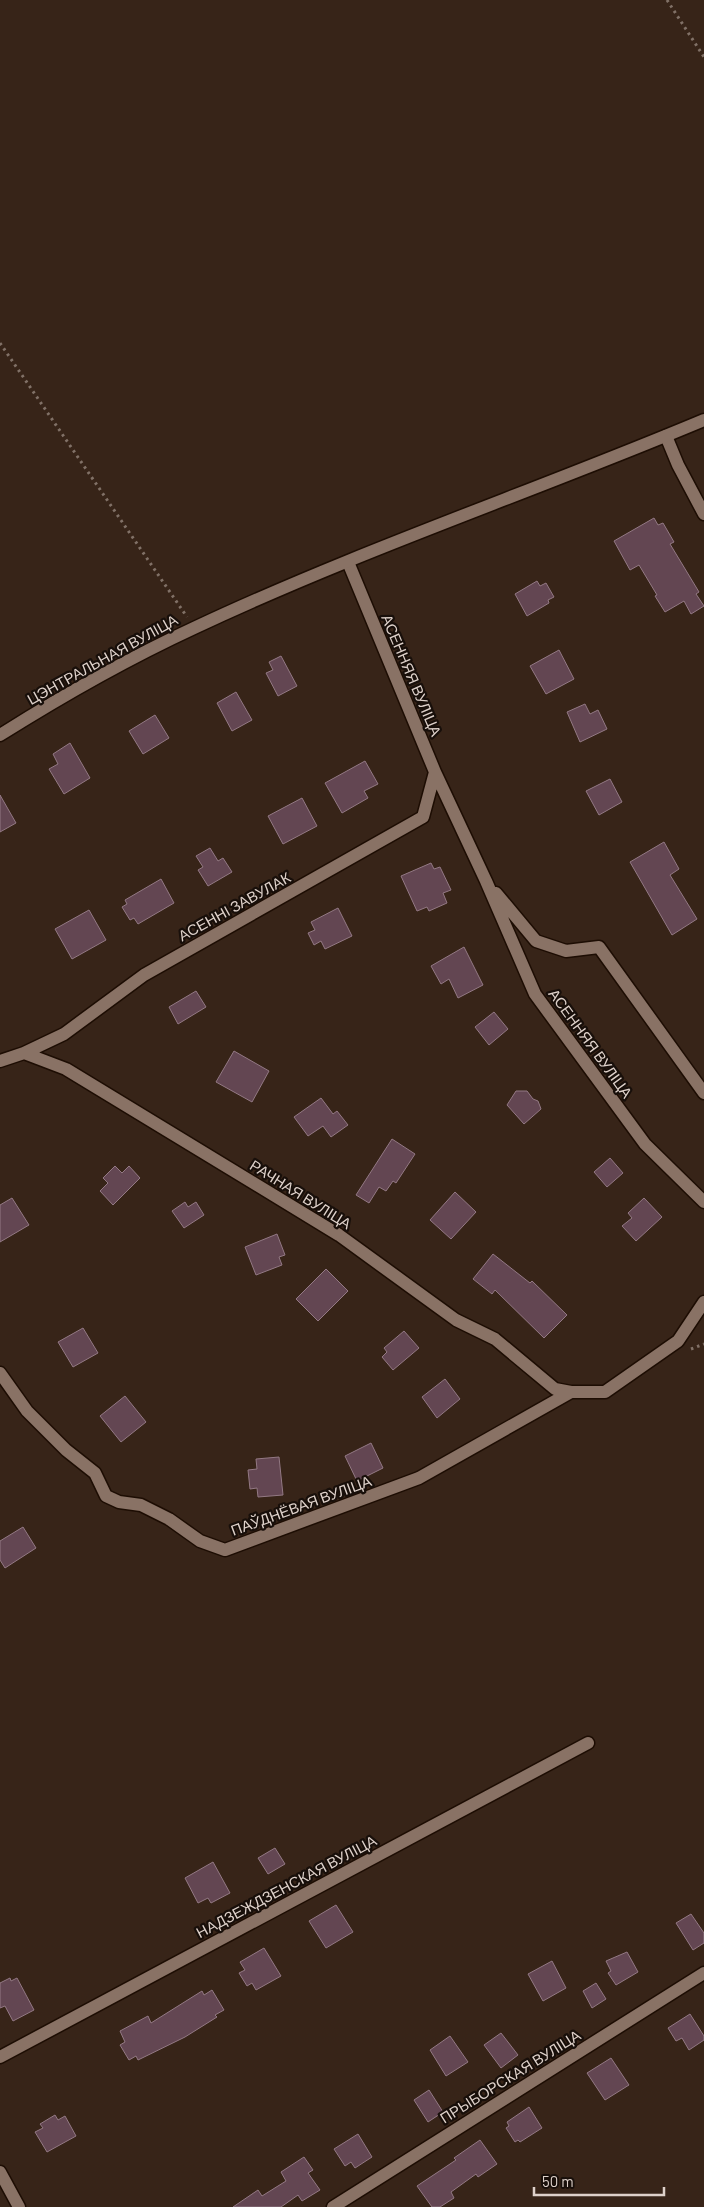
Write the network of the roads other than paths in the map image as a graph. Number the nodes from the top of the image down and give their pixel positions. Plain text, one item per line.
1 (704, 420) edge
2 (666, 436) junction
3 (704, 514) edge
4 (348, 562) junction
5 (0, 735) edge
6 (435, 772) junction
7 (486, 881) junction
8 (24, 1054) junction
9 (0, 1061) edge
10 (704, 1093) edge
11 (704, 1202) edge
12 (704, 1302) edge
13 (0, 1373) edge
14 (571, 1392) junction
15 (588, 1743) dead end
16 (704, 1973) edge
17 (0, 2057) edge
18 (0, 2172) edge
19 (19, 2207) edge
20 (333, 2207) edge

1 - 2 street, ЦЭНТРАЛЬНАЯ ВУЛІЦА
2 - 3 street
2 - 4 street, ЦЭНТРАЛЬНАЯ ВУЛІЦА
4 - 5 street, ЦЭНТРАЛЬНАЯ ВУЛІЦА
4 - 6 street, АСЕННЯЯ ВУЛІЦА
6 - 7 street, АСЕННЯЯ ВУЛІЦА
6 - 8 street, АСЕННІ ЗАВУЛАК
7 - 10 street, АСЕННЯЯ ВУЛІЦА
7 - 11 street, АСЕННЯЯ ВУЛІЦА
8 - 9 street
8 - 14 street, РАЧНАЯ ВУЛІЦА
12 - 14 street
13 - 14 street, ПАЎДНЁВАЯ ВУЛІЦА
15 - 17 street, НАДЗЕЖДЗЕНСКАЯ ВУЛІЦА
16 - 20 street, ПРЫБОРСКАЯ ВУЛІЦА
18 - 19 street

